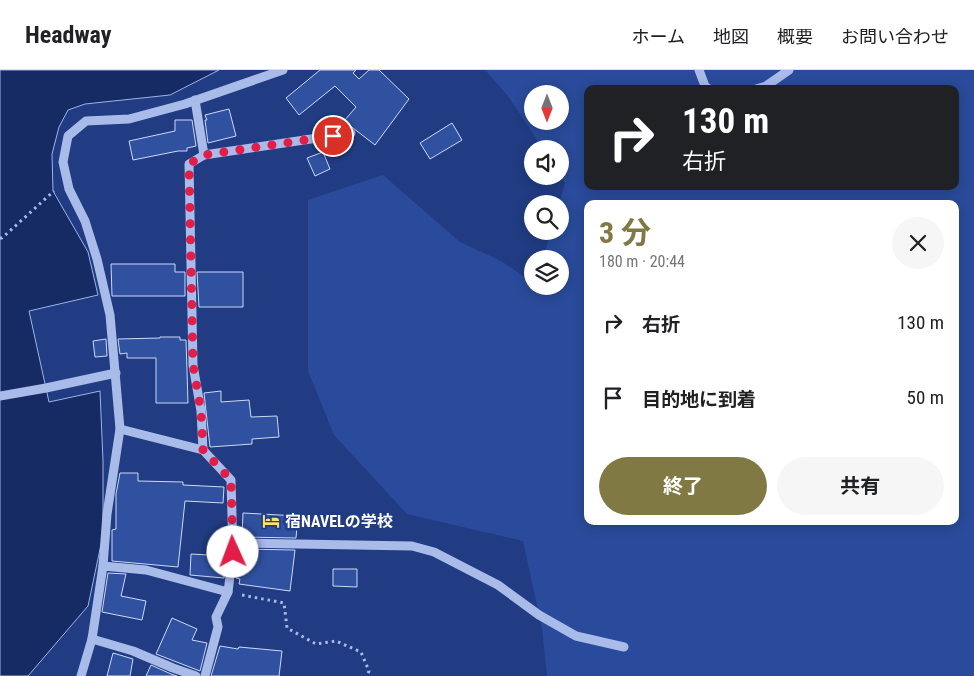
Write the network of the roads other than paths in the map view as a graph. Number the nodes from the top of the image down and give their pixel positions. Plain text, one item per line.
1 (283, 70) edge
2 (699, 70) edge
3 (789, 70) edge
4 (705, 85) edge
5 (767, 85) edge
6 (195, 100) junction
7 (351, 133) dead end
8 (204, 155) junction
9 (116, 373) junction
10 (0, 396) edge
11 (120, 429) junction
12 (203, 450) junction
13 (233, 543) junction
14 (103, 566) junction
15 (228, 592) junction
16 (92, 639) junction
17 (624, 647) dead end
18 (82, 676) edge
19 (196, 676) edge
20 (205, 676) edge

1 - 6 street
2 - 4 street
3 - 5 street
6 - 8 street
6 - 9 street
7 - 8 street
8 - 12 street
9 - 10 street
9 - 11 street
11 - 12 street
11 - 14 street
12 - 13 street
13 - 15 street
13 - 17 street
14 - 15 street
14 - 16 street
15 - 20 street
16 - 18 street
16 - 19 street

